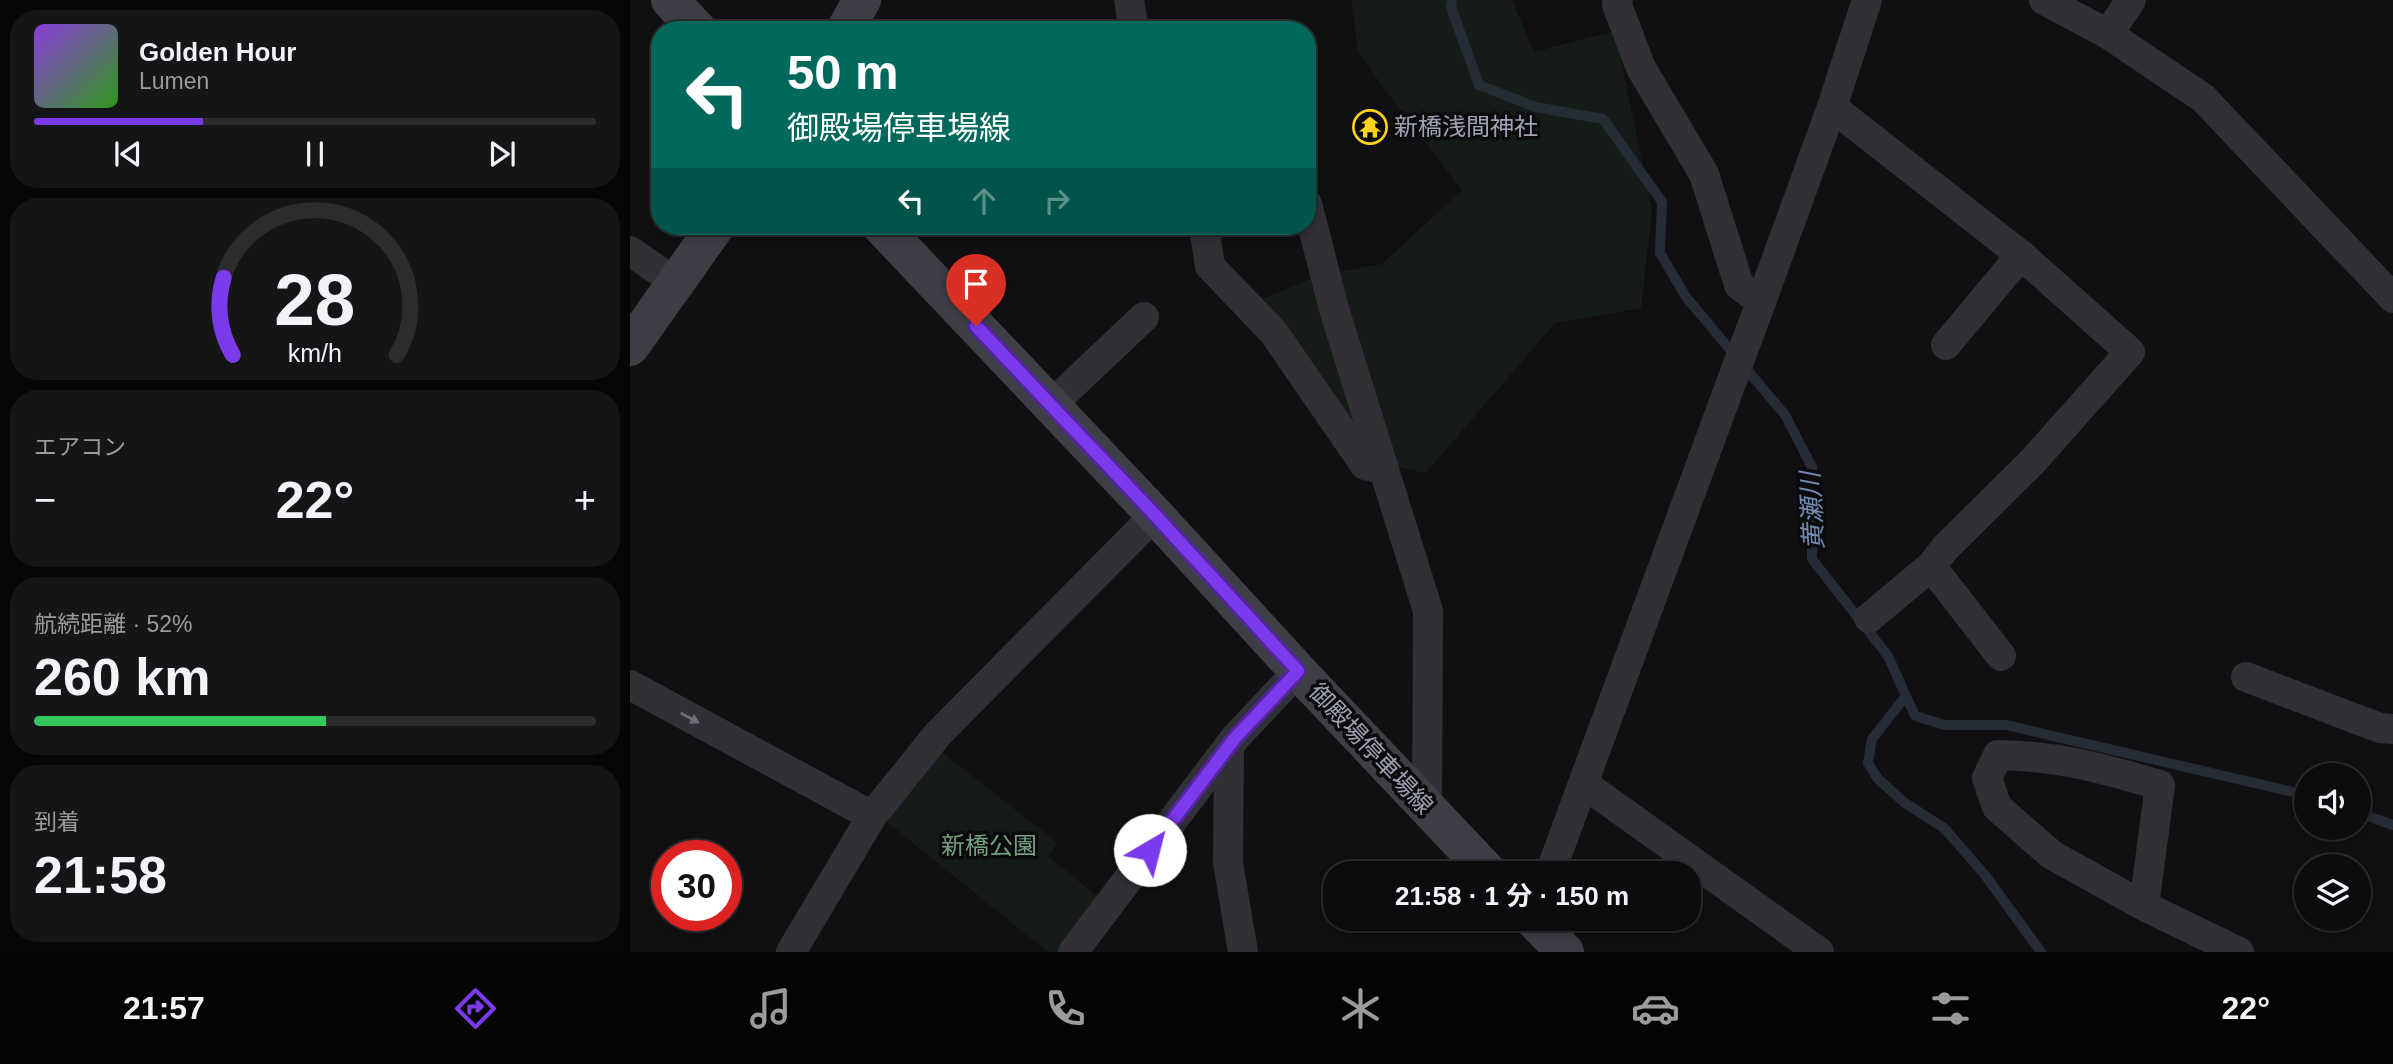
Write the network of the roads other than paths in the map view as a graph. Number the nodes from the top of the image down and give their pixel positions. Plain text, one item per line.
1 (670, 0) edge
2 (862, 0) edge
3 (1129, 0) edge
4 (1618, 0) edge
5 (1867, 0) edge
6 (2044, 0) edge
7 (2131, 0) edge
8 (690, 21) edge
9 (850, 21) edge
10 (1132, 21) edge
11 (2108, 34) junction
12 (1832, 107) junction
13 (709, 235) edge
14 (890, 235) edge
15 (1205, 235) edge
16 (1315, 235) edge
17 (630, 251) edge
18 (2021, 255) junction
19 (675, 282) junction
20 (2393, 298) edge
21 (1761, 302) junction
22 (1144, 317) dead end
23 (1946, 345) dead end
24 (630, 347) edge
25 (1051, 405) junction
26 (1384, 469) junction
27 (1155, 515) junction
28 (1931, 566) junction
29 (1869, 618) dead end
30 (2001, 657) dead end
31 (1298, 671) junction
32 (2245, 677) dead end
33 (630, 685) edge
34 (2393, 729) edge
35 (1229, 746) junction
36 (1584, 784) junction
37 (1427, 809) junction
38 (872, 816) junction
39 (1477, 861) edge
40 (1555, 861) edge
41 (2144, 906) junction
42 (791, 952) edge
43 (1073, 952) edge
44 (1243, 952) edge
45 (1819, 952) edge
46 (2239, 952) edge

1 - 8 main road
2 - 9 main road
3 - 10 street
4 - 21 street
5 - 12 street
6 - 11 street
7 - 11 street
11 - 20 street
12 - 18 street
12 - 21 street
13 - 19 main road
14 - 25 main road, 御殿場停車場線
15 - 26 street
16 - 26 street
17 - 19 street
18 - 23 street
18 - 28 street
19 - 24 main road
21 - 36 street
22 - 25 street
25 - 27 main road, 御殿場停車場線
26 - 37 street
27 - 31 main road, 御殿場停車場線
27 - 38 street
28 - 29 street
28 - 30 street
31 - 35 street
31 - 37 main road, 御殿場停車場線
32 - 34 street
33 -> 38 street
35 - 43 street
35 - 44 street
36 - 40 street
36 - 45 street
37 - 39 main road, 御殿場停車場線
38 - 42 street
41 - 41 street
41 - 46 street

